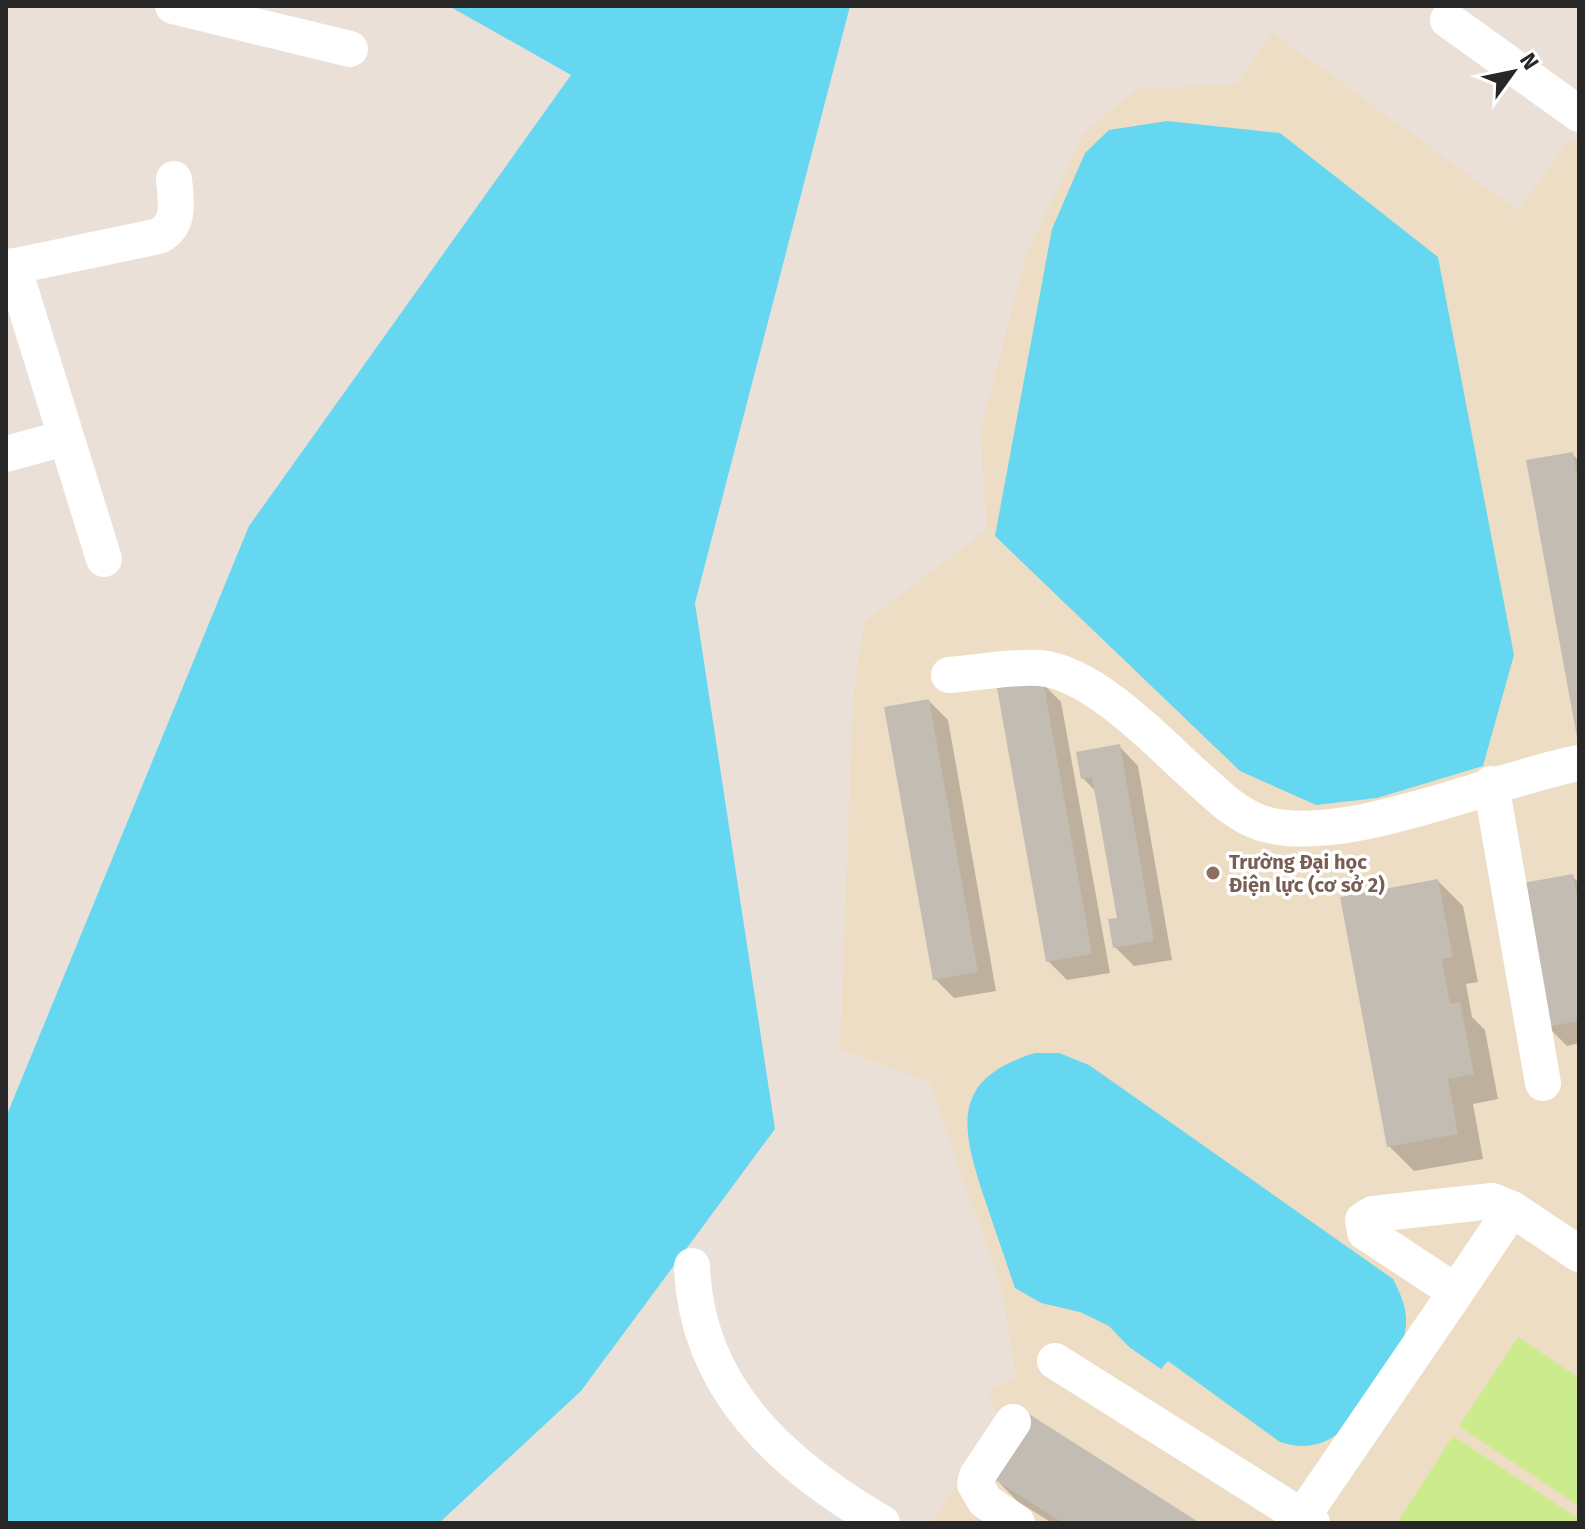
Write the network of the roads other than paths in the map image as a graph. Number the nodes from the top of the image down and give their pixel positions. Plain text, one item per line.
1 (173, 6) edge
2 (1448, 20) dead end
3 (350, 49) dead end
4 (1579, 114) edge
5 (174, 179) dead end
6 (10, 267) edge
7 (65, 438) junction
8 (6, 454) edge
9 (104, 559) dead end
10 (949, 675) dead end
11 (1579, 763) edge
12 (1491, 784) junction
13 (1543, 1083) dead end
14 (1512, 1209) junction
15 (1579, 1254) edge
16 (692, 1266) dead end
17 (1456, 1292) junction
18 (1055, 1361) dead end
19 (1013, 1422) dead end
20 (1307, 1520) edge
21 (882, 1523) edge
22 (1017, 1523) edge

1 - 3 street
2 - 4 street
5 - 6 street
6 - 7 street
7 - 8 street
7 - 9 street
10 - 12 street
11 - 12 street
12 - 13 street
14 - 15 street
14 - 17 street
14 - 17 street
16 - 21 street
17 - 20 street
18 - 20 street
19 - 22 street

